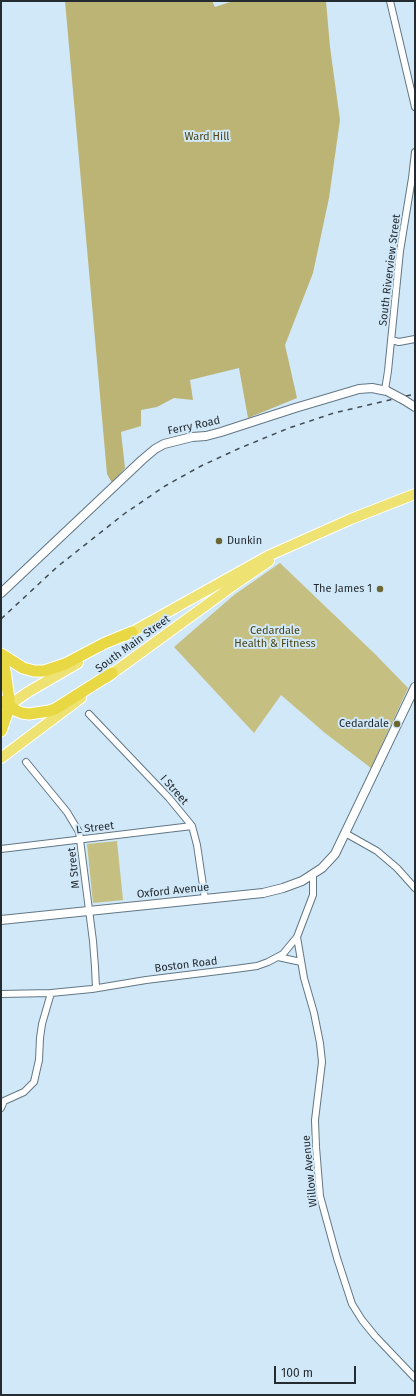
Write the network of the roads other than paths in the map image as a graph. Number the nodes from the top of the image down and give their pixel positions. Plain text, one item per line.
1 (390, 1) edge
2 (415, 108) edge
3 (415, 152) edge
4 (415, 339) edge
5 (391, 340) junction
6 (386, 391) junction
7 (415, 407) edge
8 (415, 494) edge
9 (278, 552) junction
10 (1, 594) edge
11 (132, 632) junction
12 (1, 654) edge
13 (112, 673) junction
14 (415, 687) edge
15 (4, 706) edge
16 (89, 714) dead end
17 (1, 730) edge
18 (1, 758) edge
19 (26, 762) dead end
20 (192, 826) junction
21 (345, 833) junction
22 (81, 840) junction
23 (1, 849) edge
24 (313, 875) junction
25 (415, 888) edge
26 (205, 899) junction
27 (88, 911) junction
28 (1, 920) edge
29 (297, 937) junction
30 (278, 957) junction
31 (301, 962) junction
32 (96, 988) junction
33 (51, 993) junction
34 (1, 994) edge
35 (1, 1108) edge
36 (415, 1378) edge

1 - 2 street
3 - 5 street, South Riverview Street
4 - 5 street
5 - 6 street, South Riverview Street
6 - 7 street, Ferry Road, bridge
6 - 10 street, Ferry Road
8 - 9 main road, South Main Street
9 - 11 main road, South Main Street
9 - 13 main road, South Main Street
11 - 12 highway
11 - 15 main road, South Main Street
12 - 15 highway
13 - 15 highway
13 - 18 main road, South Main Street
14 - 21 street
15 - 17 highway
16 - 20 street, I Street
19 - 22 street, M Street
20 - 22 street, L Street
20 - 26 street, I Street
21 - 24 street, Oxford Avenue
21 - 25 street
22 - 23 street, L Street
22 - 27 street, M Street
24 - 26 street, Oxford Avenue
24 - 29 street, Boston Road
26 - 27 street, Oxford Avenue
27 - 28 street, Oxford Avenue
27 - 32 street, M Street
29 - 30 street, Boston Road
29 - 31 street, Willow Avenue
30 - 31 street
30 - 32 street, Boston Road
31 - 36 street, Willow Avenue
32 - 33 street, Boston Road
33 - 34 street, Boston Road
33 - 35 street

